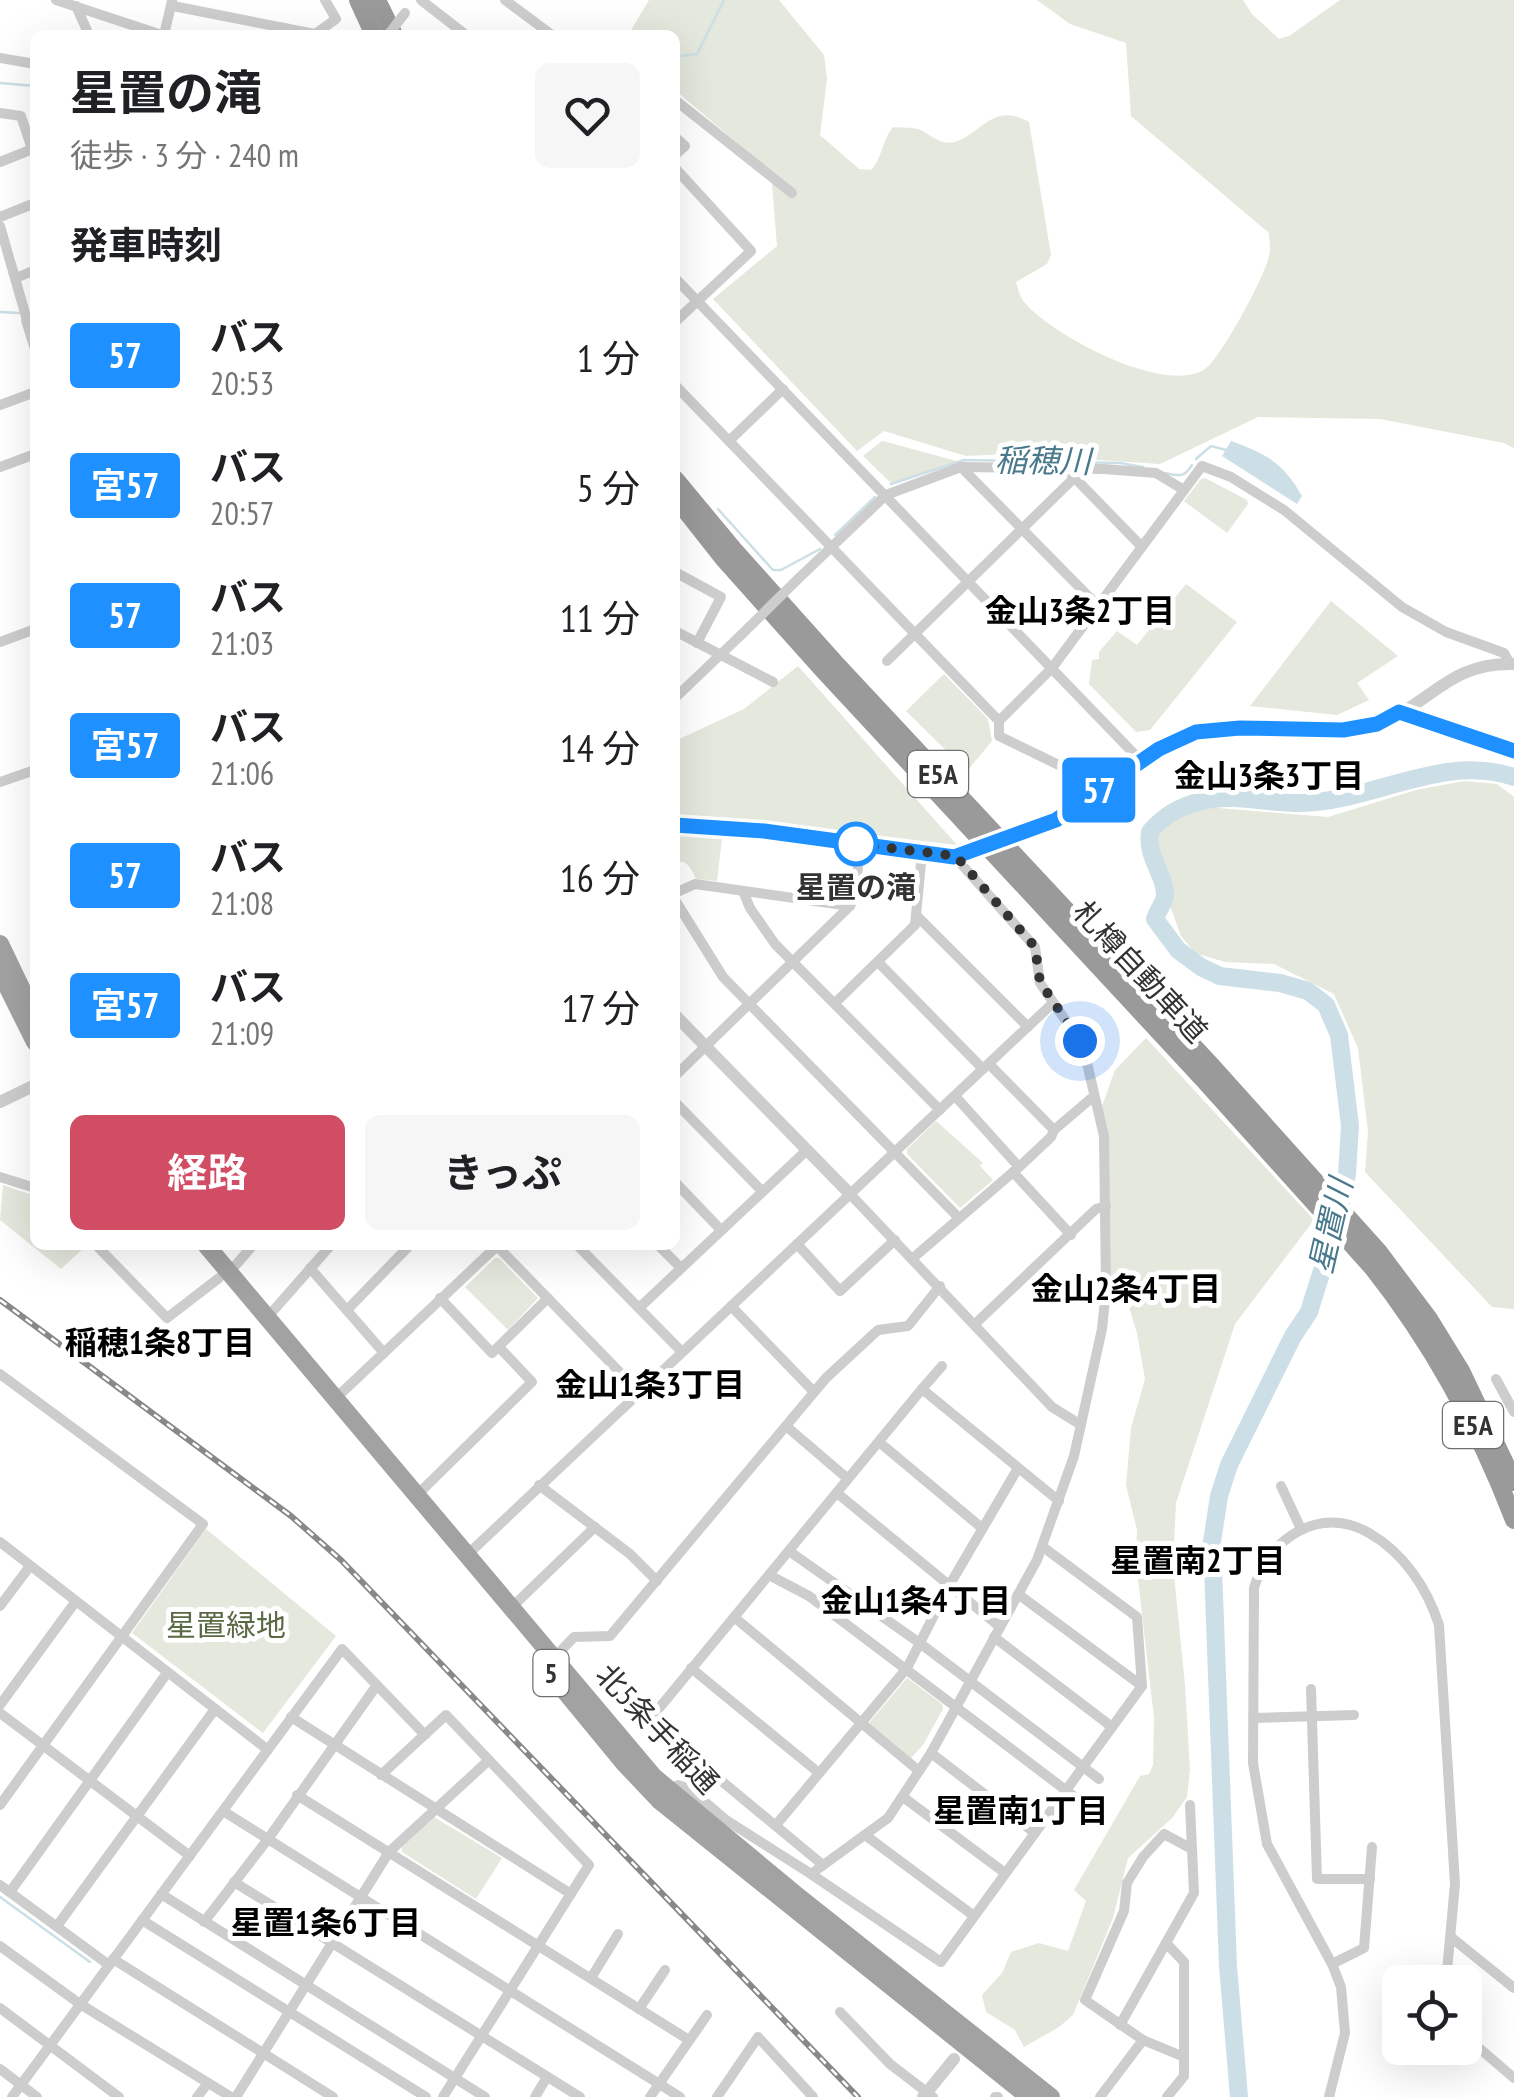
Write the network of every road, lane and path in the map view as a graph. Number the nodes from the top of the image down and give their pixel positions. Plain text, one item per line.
1 (56, 0) edge
2 (324, 0) edge
3 (358, 0) edge
4 (377, 0) edge
5 (420, 0) edge
6 (506, 0) edge
7 (76, 3) edge
8 (172, 3) edge
9 (87, 30) edge
10 (149, 30) edge
11 (164, 30) edge
12 (296, 30) edge
13 (320, 30) edge
14 (372, 30) edge
15 (389, 30) edge
16 (394, 30) edge
17 (456, 30) edge
18 (545, 30) edge
19 (0, 58) edge
20 (30, 63) edge
21 (680, 104) edge
22 (0, 113) edge
23 (30, 139) edge
24 (30, 151) edge
25 (0, 162) edge
26 (680, 173) edge
27 (792, 193) dead end
28 (30, 206) edge
29 (0, 217) edge
30 (0, 226) edge
31 (30, 272) edge
32 (16, 278) junction
33 (680, 283) edge
34 (697, 301) junction
35 (680, 317) edge
36 (30, 325) edge
37 (783, 389) junction
38 (680, 390) edge
39 (30, 394) edge
40 (0, 404) edge
41 (729, 441) junction
42 (30, 456) edge
43 (0, 467) edge
44 (961, 467) junction
45 (1071, 474) junction
46 (680, 484) edge
47 (1184, 490) junction
48 (886, 495) junction
49 (680, 503) edge
50 (1024, 530) junction
51 (1142, 547) junction
52 (831, 548) junction
53 (680, 575) edge
54 (969, 582) junction
55 (1098, 606) junction
56 (30, 631) edge
57 (680, 634) edge
58 (915, 634) junction
59 (0, 642) edge
60 (697, 643) junction
61 (720, 655) junction
62 (887, 661) dead end
63 (1512, 664) edge
64 (1052, 668) junction
65 (773, 682) dead end
66 (680, 693) edge
67 (998, 720) junction
68 (1141, 761) junction
69 (30, 772) edge
70 (0, 782) edge
71 (1104, 786) junction
72 (680, 826) edge
73 (861, 844) junction
74 (922, 852) junction
75 (960, 856) junction
76 (680, 890) edge
77 (744, 891) junction
78 (850, 906) junction
79 (680, 908) edge
80 (916, 916) junction
81 (0, 944) edge
82 (793, 962) junction
83 (878, 962) junction
84 (0, 972) edge
85 (835, 1003) junction
86 (1052, 1003) junction
87 (750, 1004) junction
88 (30, 1007) edge
89 (680, 1021) edge
90 (1028, 1027) junction
91 (30, 1032) edge
92 (704, 1047) junction
93 (986, 1067) junction
94 (680, 1071) edge
95 (1206, 1072) junction
96 (30, 1087) edge
97 (954, 1096) junction
98 (1094, 1096) junction
99 (0, 1102) edge
100 (680, 1107) edge
101 (940, 1110) junction
102 (1054, 1130) junction
103 (806, 1150) junction
104 (895, 1152) junction
105 (1016, 1170) junction
106 (0, 1177) edge
107 (30, 1186) edge
108 (680, 1187) edge
109 (762, 1191) junction
110 (850, 1194) junction
111 (1106, 1206) junction
112 (958, 1217) junction
113 (721, 1230) junction
114 (1071, 1235) junction
115 (895, 1240) junction
116 (797, 1244) junction
117 (101, 1250) edge
118 (196, 1250) edge
119 (209, 1250) edge
120 (248, 1250) edge
121 (326, 1250) edge
122 (405, 1250) edge
123 (492, 1250) edge
124 (502, 1250) edge
125 (582, 1250) edge
126 (663, 1250) edge
127 (912, 1258) junction
128 (310, 1268) junction
129 (681, 1268) junction
130 (224, 1276) junction
131 (940, 1286) junction
132 (440, 1298) junction
133 (548, 1298) junction
134 (731, 1306) junction
135 (640, 1308) junction
136 (348, 1310) junction
137 (266, 1318) junction
138 (975, 1324) junction
139 (1425, 1327) junction
140 (499, 1347) junction
141 (682, 1352) junction
142 (384, 1353) junction
143 (942, 1366) dead end
144 (0, 1374) edge
145 (1496, 1379) dead end
146 (922, 1389) junction
147 (638, 1391) junction
148 (814, 1392) junction
149 (334, 1400) junction
150 (1514, 1412) edge
151 (1080, 1425) junction
152 (786, 1426) junction
153 (879, 1442) junction
154 (1018, 1468) junction
155 (848, 1479) junction
156 (1514, 1482) edge
157 (539, 1484) junction
158 (1281, 1486) dead end
159 (837, 1493) junction
160 (415, 1496) junction
161 (1059, 1500) junction
162 (1514, 1520) edge
163 (595, 1527) junction
164 (982, 1528) junction
165 (1301, 1529) junction
166 (0, 1542) edge
167 (1043, 1547) junction
168 (789, 1551) junction
169 (465, 1556) junction
170 (30, 1566) junction
171 (769, 1575) junction
172 (657, 1581) junction
173 (949, 1586) junction
174 (1018, 1594) junction
175 (76, 1602) junction
176 (0, 1606) edge
177 (510, 1610) junction
178 (734, 1616) junction
179 (997, 1632) junction
180 (121, 1637) junction
181 (920, 1644) junction
182 (554, 1658) junction
183 (692, 1668) junction
184 (907, 1668) junction
185 (167, 1673) junction
186 (971, 1682) junction
187 (377, 1685) junction
188 (1142, 1686) junction
189 (1311, 1689) dead end
190 (957, 1707) junction
191 (0, 1709) edge
192 (216, 1709) junction
193 (1354, 1714) dead end
194 (1312, 1716) junction
195 (292, 1718) junction
196 (1254, 1718) junction
197 (862, 1724) junction
198 (1112, 1727) junction
199 (425, 1735) junction
200 (332, 1744) junction
201 (43, 1745) junction
202 (268, 1750) junction
203 (931, 1752) junction
204 (489, 1760) junction
205 (1083, 1767) junction
206 (918, 1771) junction
207 (820, 1773) junction
208 (381, 1775) junction
209 (1098, 1779) dead end
210 (89, 1780) junction
211 (1066, 1790) junction
212 (297, 1795) junction
213 (664, 1796) junction
214 (903, 1797) junction
215 (1084, 1804) dead end
216 (0, 1805) edge
217 (1190, 1805) dead end
218 (434, 1808) junction
219 (223, 1811) junction
220 (137, 1816) junction
221 (776, 1825) junction
222 (1035, 1833) junction
223 (866, 1835) junction
224 (268, 1839) junction
225 (1372, 1847) dead end
226 (1190, 1848) junction
227 (389, 1852) junction
228 (190, 1856) junction
229 (823, 1865) junction
230 (1006, 1873) junction
231 (810, 1874) junction
232 (1370, 1879) junction
233 (234, 1882) junction
234 (5, 1889) edge
235 (162, 1894) junction
236 (571, 1894) junction
237 (360, 1896) junction
238 (974, 1916) junction
239 (142, 1920) junction
240 (204, 1922) junction
241 (56, 1926) junction
242 (618, 1934) dead end
243 (1452, 1938) junction
244 (331, 1942) junction
245 (1166, 1943) junction
246 (538, 1944) junction
247 (0, 1946) edge
248 (111, 1962) junction
249 (1332, 1964) junction
250 (1448, 1965) edge
251 (665, 1970) dead end
252 (591, 1978) junction
253 (305, 1985) junction
254 (1514, 1988) edge
255 (509, 1990) junction
256 (80, 2004) junction
257 (0, 2008) edge
258 (639, 2008) junction
259 (289, 2011) junction
260 (840, 2012) dead end
261 (707, 2015) dead end
262 (1120, 2025) junction
263 (481, 2035) junction
264 (689, 2040) junction
265 (1143, 2040) junction
266 (50, 2045) junction
267 (964, 2047) junction
268 (1482, 2051) edge
269 (263, 2054) junction
270 (1184, 2057) junction
271 (0, 2069) edge
272 (548, 2077) junction
273 (454, 2078) junction
274 (1514, 2078) edge
275 (208, 2083) junction
276 (659, 2084) junction
277 (21, 2085) junction
278 (12, 2097) edge
279 (38, 2097) edge
280 (119, 2097) edge
281 (198, 2097) edge
282 (234, 2097) edge
283 (333, 2097) edge
284 (426, 2097) edge
285 (443, 2097) edge
286 (485, 2097) edge
287 (535, 2097) edge
288 (580, 2097) edge
289 (650, 2097) edge
290 (680, 2097) edge
291 (717, 2097) edge
292 (813, 2097) edge
293 (923, 2097) edge
294 (933, 2097) edge
295 (1029, 2097) edge
296 (1051, 2097) edge
297 (1100, 2097) edge
298 (1168, 2097) edge
299 (1329, 2097) edge

1 - 7 street
2 - 13 street
3 - 14 highway
4 - 15 highway
5 - 16 street, bridge
5 - 17 street
6 - 18 street
7 - 9 street
7 - 10 street
8 - 11 street
8 - 12 street
19 - 20 street
21 - 27 street
22 - 23 street
24 - 25 street
26 - 34 street
28 - 29 street
30 - 32 street
31 - 32 street
32 - 36 street
33 - 34 street
34 - 35 street
34 - 37 street
37 - 41 street
37 - 48 street
38 - 41 street
39 - 40 street
41 - 52 street
42 - 43 street
44 - 45 street
44 - 48 street
44 - 50 street
45 - 47 street
45 - 50 street
45 - 51 street
46 - 95 highway, 札樽自動車道 / E5A
47 - 51 street
47 - 63 street
48 - 52 street
48 - 54 street
49 - 95 highway, 札樽自動車道 / E5A
50 - 54 street
50 - 55 street
51 - 55 street
52 - 58 street
52 - 61 street, bridge
53 - 60 street
54 - 58 street
54 - 64 street
55 - 64 street
56 - 59 street
57 - 60 street
58 - 62 street
58 - 67 street
60 - 61 street
61 - 65 street
61 - 66 street
63 - 68 street
64 - 67 street
64 - 68 street
67 - 71 street
68 - 71 street
69 - 70 street
71 - 75 street, bridge
72 - 73 street
73 - 74 street
73 - 78 street
74 - 75 street
74 - 80 street
75 - 86 street
76 - 77 street
77 - 78 street
77 - 82 street
78 - 82 street
79 - 87 street
80 - 83 street
80 - 90 street
81 - 88 highway
82 - 85 street
82 - 87 street
83 - 85 street
83 - 93 street
84 - 91 highway
85 - 101 street
86 - 90 street
86 - 98 street
87 - 92 street
87 - 104 street
89 - 92 street
90 - 93 street
92 - 94 street
92 - 103 street
93 - 97 street
93 - 102 street
95 - 139 highway, 札樽自動車道 / E5A
96 - 99 street
97 - 101 street
97 - 105 street
98 - 102 street
98 - 111 street
100 - 109 street
101 - 104 street
102 - 105 street
103 - 109 street
103 - 110 street
104 - 110 street
104 - 112 street
105 - 112 street
105 - 114 street
106 - 107 street
108 - 113 street
109 - 113 street
110 - 115 street
110 - 116 street
111 - 114 street
111 - 151 street
112 - 127 street
113 - 129 street
114 - 138 street
115 - 116 street
115 - 127 street
116 - 134 street
117 - 130 street
118 - 130 highway, 北5条手稲通 / 5
119 - 130 highway, 北5条手稲通 / 5
120 - 130 street
121 - 128 street
122 - 136 street
123 - 132 street
124 - 133 street
125 - 135 street
126 - 129 street
127 - 131 street
128 - 136 street
128 - 137 street
129 - 135 street
130 - 137 highway, 北5条手稲通 / 5
130 - 213 highway, 北5条手稲通 / 5
131 - 138 street
131 - 148 street
132 - 140 street
132 - 142 street
133 - 140 street
133 - 147 street
134 - 141 street
134 - 148 street
135 - 141 street
136 - 142 street
137 - 149 highway, 北5条手稲通 / 5
138 - 151 street
139 - 156 highway, 札樽自動車道 / E5A
139 - 162 highway, 札樽自動車道 / E5A
140 - 160 street
141 - 147 street
142 - 149 street
143 - 146 street
144 - 180 street
145 - 150 street
146 - 153 street
146 - 154 street
147 - 157 street
148 - 152 street
149 - 160 highway, 北5条手稲通 / 5
151 - 161 street
152 - 155 street
152 - 172 street
153 - 155 street
153 - 164 street
154 - 161 street
154 - 164 street
155 - 159 street
157 - 163 street
157 - 169 street
158 - 165 street
159 - 168 street
159 - 173 street
160 - 169 highway, 北5条手稲通 / 5
161 - 167 street
163 - 172 street
163 - 177 street
164 - 173 street
165 - 196 street
165 - 243 street
166 - 170 street
167 - 174 street
167 - 188 street
168 - 171 street
168 - 181 street
169 - 177 highway, 北5条手稲通 / 5
170 - 175 street
170 - 176 street
171 - 178 street
171 - 184 street
172 - 182 street
173 - 179 street
173 - 181 street
174 - 179 street
174 - 188 street
175 - 180 street
175 - 191 street
177 - 182 highway, 北5条手稲通 / 5
178 - 183 street
178 - 197 street
179 - 186 street
179 - 198 street
180 - 185 street
180 - 201 street
181 - 184 street
181 - 186 street
182 - 213 highway, 北5条手稲通 / 5
183 - 207 street
183 - 221 street
184 - 190 street
184 - 197 street
185 - 192 street
185 - 210 street
186 - 190 street
186 - 205 street
187 - 195 street
187 - 199 street
187 - 200 street
188 - 198 street
189 - 194 street
190 - 203 street
190 - 211 street
191 - 201 street
192 - 202 street
192 - 220 street
193 - 194 street
194 - 196 street
194 - 232 street
195 - 200 street
195 - 202 street
196 - 249 street
197 - 206 street
197 - 207 street
198 - 205 street
199 - 204 street
199 - 208 street
200 - 208 street
200 - 212 street
201 - 210 street
201 - 216 street
202 - 219 street
203 - 206 street
203 - 222 street
204 - 218 street
204 - 236 street
205 - 209 street
205 - 211 street
206 - 214 street
207 - 221 street
208 - 218 street
210 - 220 street
210 - 234 street
211 - 215 street
211 - 222 street
212 - 224 street
212 - 227 street
213 - 231 street
213 - 267 highway, 北5条手稲通 / 5
214 - 223 street
214 - 230 street
217 - 226 street
218 - 227 street
218 - 236 street
219 - 224 street
219 - 228 street
220 - 228 street
220 - 241 street
221 - 229 street
222 - 230 street
223 - 229 street
223 - 238 street
224 - 233 street
224 - 237 street
225 - 232 street
226 - 245 street
226 - 262 street
227 - 237 street
227 - 246 street
228 - 235 street
229 - 231 street
230 - 238 street
231 - 238 street
232 - 249 street
233 - 240 street
233 - 244 street
234 - 241 street
235 - 239 street
235 - 240 street
236 - 246 street
237 - 244 street
237 - 255 street
239 - 248 street
239 - 259 street
240 - 253 street
241 - 248 street
242 - 252 street
243 - 250 street
243 - 254 street
244 - 253 street
244 - 263 street
245 - 262 street
245 - 270 street
246 - 252 street
246 - 255 street
247 - 256 street
248 - 256 street
248 - 269 street
249 - 299 street
251 - 258 street
252 - 258 street
253 - 259 street
253 - 273 street
255 - 263 street
255 - 276 street
256 - 266 street
256 - 275 street
257 - 266 street
258 - 264 street
259 - 269 street
259 - 284 street
260 - 294 street
261 - 264 street
262 - 265 street
263 - 272 street
263 - 273 street
264 - 276 street
265 - 270 street
265 - 297 street
266 - 277 street
266 - 280 street
267 - 293 street, bridge
267 - 295 highway, 北5条手稲通 / 5
267 - 296 highway, 北5条手稲通 / 5
268 - 274 street
269 - 282 street
269 - 283 street
270 - 298 street
271 - 277 street
272 - 287 street
272 - 288 street
273 - 285 street
273 - 286 street
275 - 281 street
275 - 282 street
276 - 289 street
276 - 290 street
277 - 278 street
277 - 279 street
291 - 292 street

